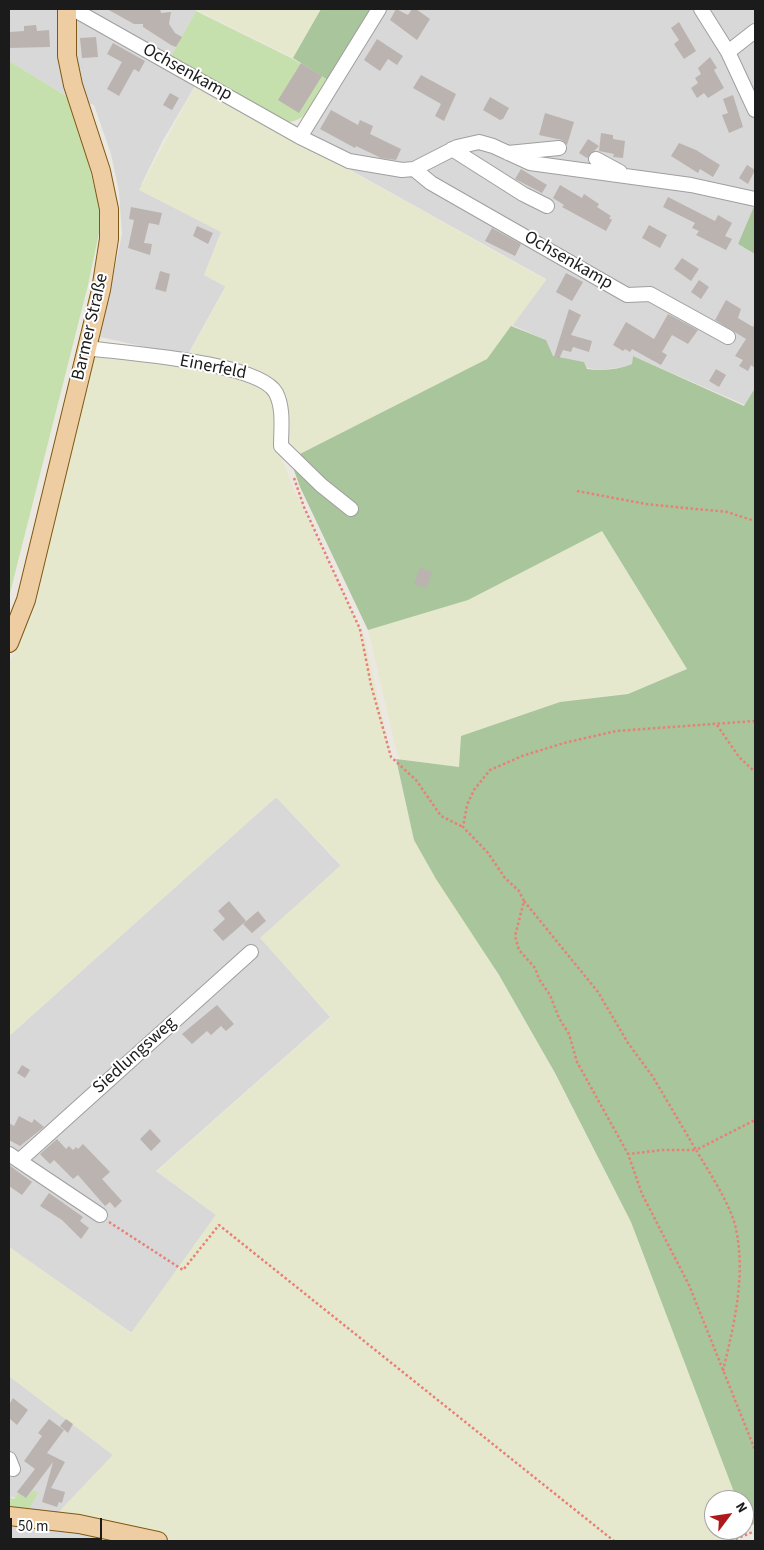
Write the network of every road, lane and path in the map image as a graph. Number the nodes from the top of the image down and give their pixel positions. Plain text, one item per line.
1 (67, 9) edge
2 (73, 9) edge
3 (379, 9) edge
4 (702, 9) edge
5 (755, 31) edge
6 (728, 52) junction
7 (752, 91) edge
8 (755, 110) edge
9 (300, 137) junction
10 (559, 148) dead end
11 (452, 149) junction
12 (508, 153) junction
13 (596, 159) dead end
14 (414, 169) junction
15 (627, 176) junction
16 (755, 198) edge
17 (548, 206) dead end
18 (728, 337) dead end
19 (87, 348) junction
20 (293, 473) dead end
21 (577, 491) dead end
22 (351, 509) dead end
23 (755, 521) edge
24 (9, 643) edge
25 (755, 721) edge
26 (717, 725) junction
27 (755, 772) edge
28 (463, 827) junction
29 (524, 901) junction
30 (251, 952) dead end
31 (755, 1120) edge
32 (696, 1150) junction
33 (628, 1154) junction
34 (14, 1157) edge
35 (100, 1215) joint
36 (723, 1372) junction
37 (755, 1450) edge
38 (9, 1516) edge
39 (755, 1531) edge
40 (158, 1541) edge
41 (614, 1541) edge
42 (731, 1541) edge

1 - 19 main road, Barmer Straße
2 - 9 street, Ochsenkamp
3 - 9 street
4 - 6 street
5 - 6 street
6 - 7 street
7 - 8 street
9 - 14 street, Ochsenkamp
10 - 12 street
11 - 12 street, Ochsenkamp
11 - 14 street, Ochsenkamp
11 - 17 street
12 - 15 street, Ochsenkamp
13 - 15 street
14 - 18 street, Ochsenkamp
15 - 16 street, Ochsenkamp
19 - 22 street, Einerfeld
19 - 24 main road, Barmer Straße
20 - 28 path
21 - 23 path
25 - 26 path
26 - 27 path
26 - 28 path
28 - 29 path
29 - 32 path
29 - 33 path
30 - 34 street, Siedlungsweg
31 - 32 path
32 - 33 path
32 - 36 path
33 - 36 path
34 - 35 street, Siedlungsweg
35 - 41 path
36 - 37 path
38 - 40 main road
39 - 42 path

